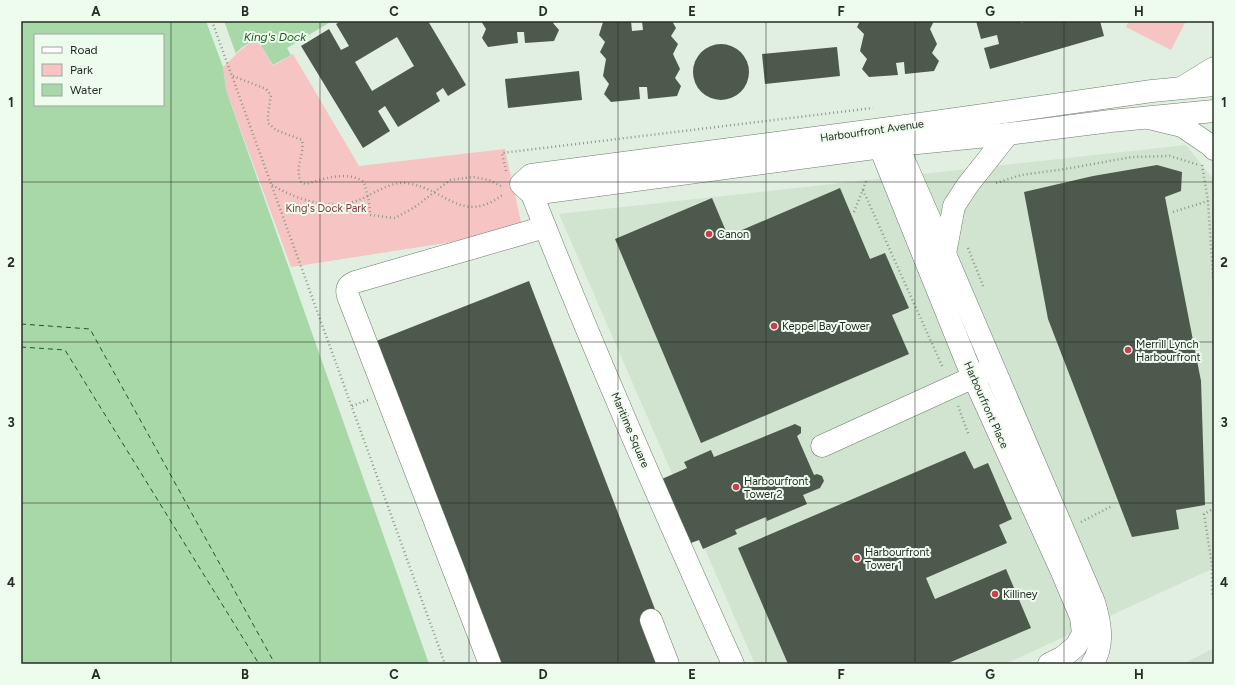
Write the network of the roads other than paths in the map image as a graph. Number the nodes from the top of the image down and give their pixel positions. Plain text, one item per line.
1 (1214, 68) edge
2 (1214, 85) edge
3 (1183, 87) junction
4 (1214, 111) edge
5 (1149, 118) junction
6 (1008, 134) junction
7 (885, 138) junction
8 (1208, 157) edge
9 (523, 186) joint
10 (545, 228) junction
11 (945, 254) junction
12 (994, 368) junction
13 (974, 377) junction
14 (822, 446) dead end
15 (650, 620) dead end
16 (1095, 662) edge
17 (490, 664) edge
18 (668, 664) edge
19 (733, 664) edge
20 (1049, 664) edge

1 - 3 street
2 - 3 street, Harbourfront Avenue
3 - 7 street, Harbourfront Avenue
4 - 5 street, Harbourfront Avenue
5 - 6 street, Harbourfront Avenue
5 - 8 street
6 - 7 street, Harbourfront Avenue
6 - 11 street
7 - 9 street, Harbourfront Avenue
7 - 11 street, Harbourfront Place
7 - 13 street, Harbourfront Place
9 - 10 street, Maritime Square
10 - 17 street
10 - 19 street, Maritime Square
11 - 12 street, Harbourfront Place
12 - 13 street
12 - 16 street, Harbourfront Place
13 - 14 street
13 - 20 street, Harbourfront Place
15 - 18 street

